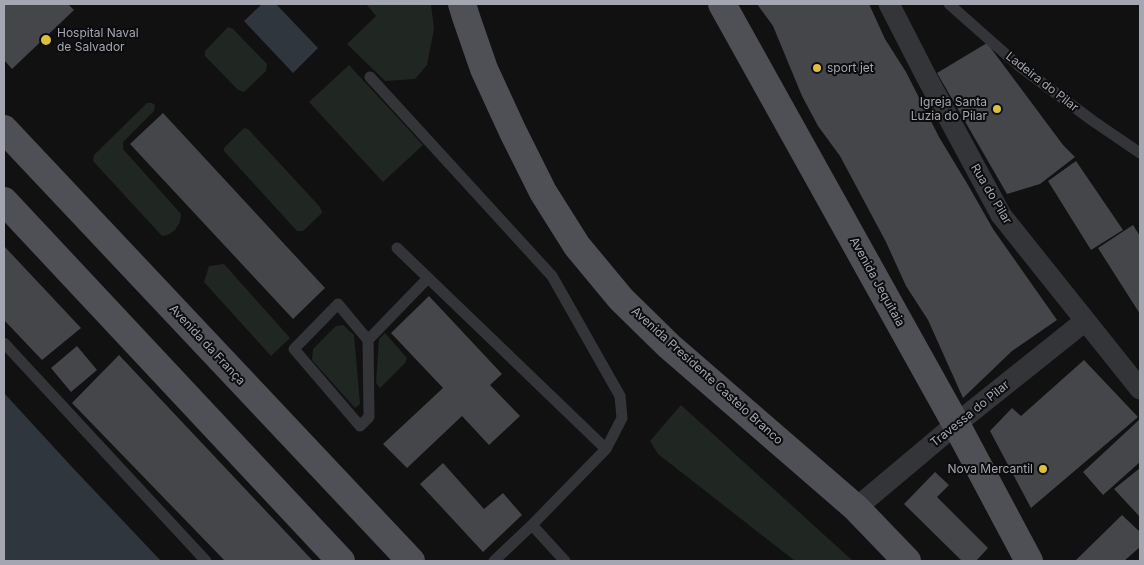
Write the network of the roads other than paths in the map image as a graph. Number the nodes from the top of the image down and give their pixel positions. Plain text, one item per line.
1 (462, 4) edge
2 (722, 4) edge
3 (889, 4) edge
4 (949, 4) edge
5 (370, 77) dead end
6 (4, 129) edge
7 (1140, 153) edge
8 (4, 201) edge
9 (397, 248) dead end
10 (428, 278) junction
11 (1085, 321) junction
12 (368, 340) junction
13 (4, 343) edge
14 (1140, 389) edge
15 (956, 424) junction
16 (606, 449) junction
17 (856, 508) junction
18 (532, 526) junction
19 (332, 552) edge
20 (206, 561) edge
21 (357, 561) edge
22 (411, 561) edge
23 (494, 561) edge
24 (565, 561) edge
25 (907, 561) edge
26 (1029, 561) edge

1 - 17 main road, Avenida Presidente Castelo Branco
2 - 15 main road, Avenida Jequitaia
3 - 11 street, Rua do Pilar
4 - 7 lane, Ladeira do Pilar
5 - 16 lane
6 - 22 main road, Avenida da França
8 - 19 main road
9 - 10 lane
10 - 12 lane
10 - 16 lane
11 - 14 street, Rua do Pilar
11 - 15 street, Travessa do Pilar
12 - 12 lane
13 - 20 lane
15 - 17 street, Travessa do Pilar
15 - 26 main road, Avenida Jequitaia
16 - 18 lane
17 - 25 main road, Avenida Presidente Castelo Branco
18 - 23 lane
18 - 24 lane
19 - 21 main road

